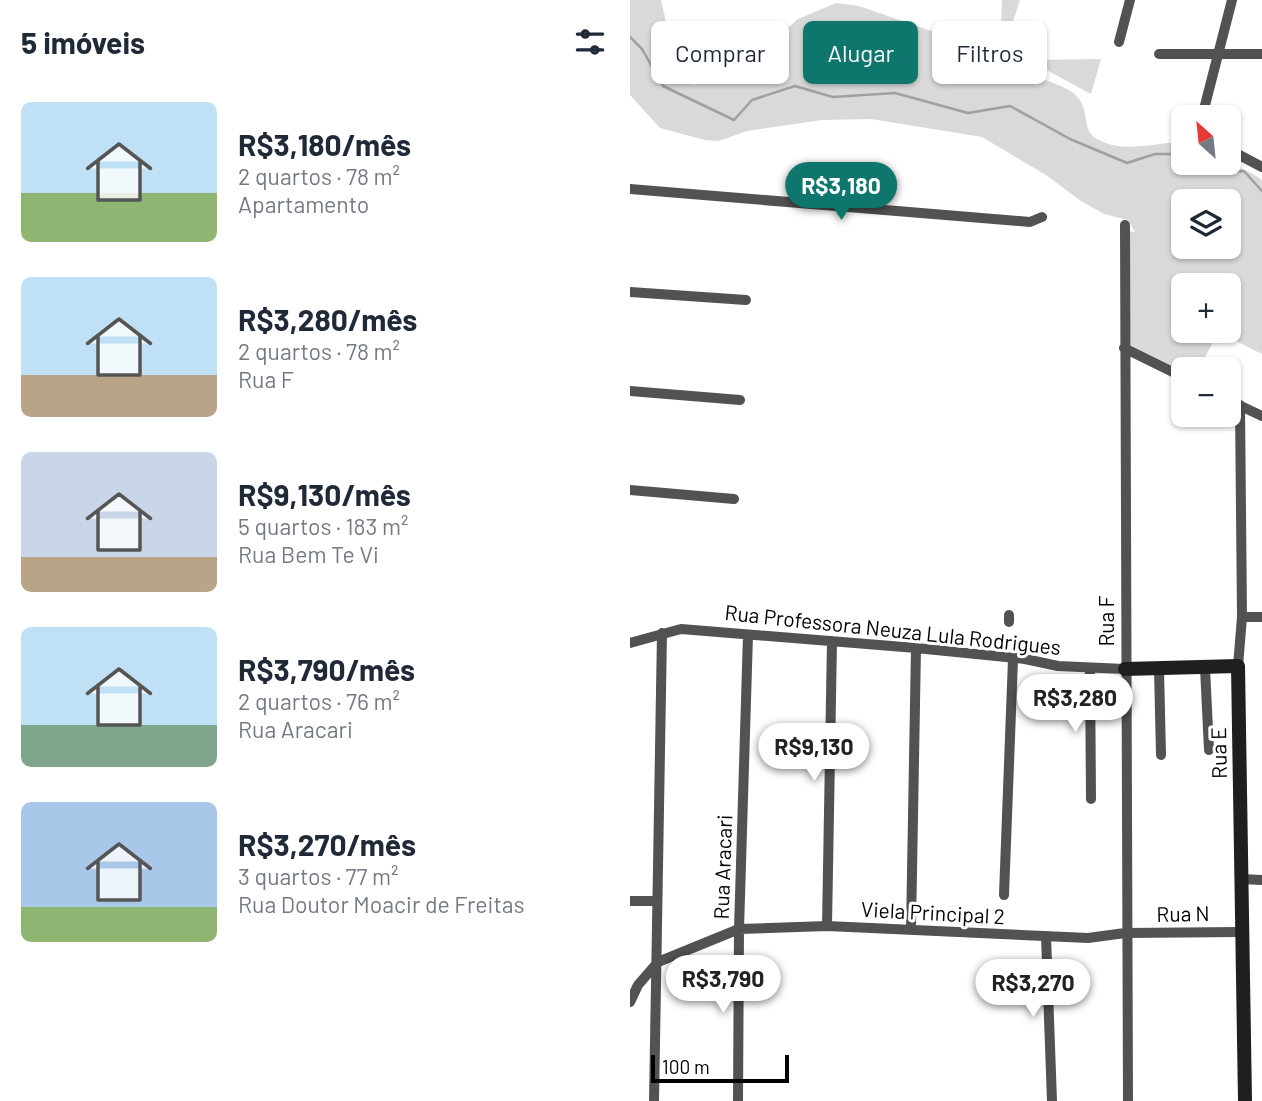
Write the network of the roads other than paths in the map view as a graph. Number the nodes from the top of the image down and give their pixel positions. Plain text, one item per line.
1 (1130, 0) edge
2 (1232, 0) edge
3 (1119, 41) dead end
4 (1220, 52) junction
5 (1159, 54) dead end
6 (1260, 55) edge
7 (1205, 105) edge
8 (1241, 156) edge
9 (1262, 167) edge
10 (630, 189) edge
11 (1042, 216) dead end
12 (1125, 225) dead end
13 (630, 292) edge
14 (747, 300) dead end
15 (1124, 348) junction
16 (1171, 371) edge
17 (630, 391) edge
18 (740, 400) dead end
19 (1241, 406) edge
20 (1262, 416) edge
21 (1240, 427) edge
22 (630, 489) edge
23 (734, 499) dead end
24 (1242, 617) junction
25 (1262, 617) edge
26 (662, 633) junction
27 (748, 635) junction
28 (832, 641) junction
29 (630, 643) edge
30 (916, 648) junction
31 (1013, 659) junction
32 (1238, 666) junction
33 (1205, 668) junction
34 (1090, 669) junction
35 (1125, 669) junction
36 (1159, 669) junction
37 (1209, 750) dead end
38 (1161, 755) dead end
39 (1091, 799) dead end
40 (1241, 879) junction
41 (1262, 880) edge
42 (1004, 895) dead end
43 (630, 901) edge
44 (655, 901) junction
45 (827, 926) junction
46 (739, 929) junction
47 (911, 929) junction
48 (1240, 932) junction
49 (1125, 933) junction
50 (1046, 936) junction
51 (659, 962) junction
52 (634, 985) edge
53 (630, 1002) edge
54 (654, 1101) edge
55 (738, 1101) edge
56 (1052, 1101) edge
57 (1128, 1101) edge
58 (1245, 1101) edge

1 - 3 street
2 - 4 street
4 - 5 street
4 - 6 street
4 - 7 street
8 - 9 street
10 - 11 street
12 - 15 street, Rua F
13 - 14 street
15 - 16 street
15 - 35 street, Rua F
17 - 18 street
19 - 20 street
21 - 24 street, Rua E
22 - 23 street
24 - 25 street
24 - 32 street, Rua E
26 - 27 street, Rua Professora Neuza Lula Rodrigues
26 - 29 street, Rua Professora Neuza Lula Rodrigues
26 - 44 street
27 - 28 street, Rua Professora Neuza Lula Rodrigues
27 - 46 street, Rua Aracari
28 - 30 street, Rua Professora Neuza Lula Rodrigues
28 - 45 street
30 - 31 street, Rua Professora Neuza Lula Rodrigues
30 - 47 street
31 - 34 street, Rua Professora Neuza Lula Rodrigues
31 - 42 street
32 - 33 street, Rua Professora Neuza Lula Rodrigues
32 - 40 street, Rua E
33 - 36 street, Rua Professora Neuza Lula Rodrigues
33 - 37 street
34 - 35 street, Rua Professora Neuza Lula Rodrigues
34 - 39 street
35 - 36 street, Rua Professora Neuza Lula Rodrigues
35 - 49 street, Rua F
36 - 38 street
40 - 41 street
40 - 48 street, Rua E
43 - 44 street
44 - 51 street
45 - 46 street, Viela Principal 2
45 - 47 street, Viela Principal 2
46 - 51 street
46 - 55 street, Rua Aracari
47 - 50 street, Viela Principal 2
48 - 49 street, Rua N
48 - 58 street, Rua E
49 - 50 street, Viela Principal 2
49 - 57 street, Rua F
50 - 56 street
51 - 52 street
51 - 54 street
52 - 53 street

